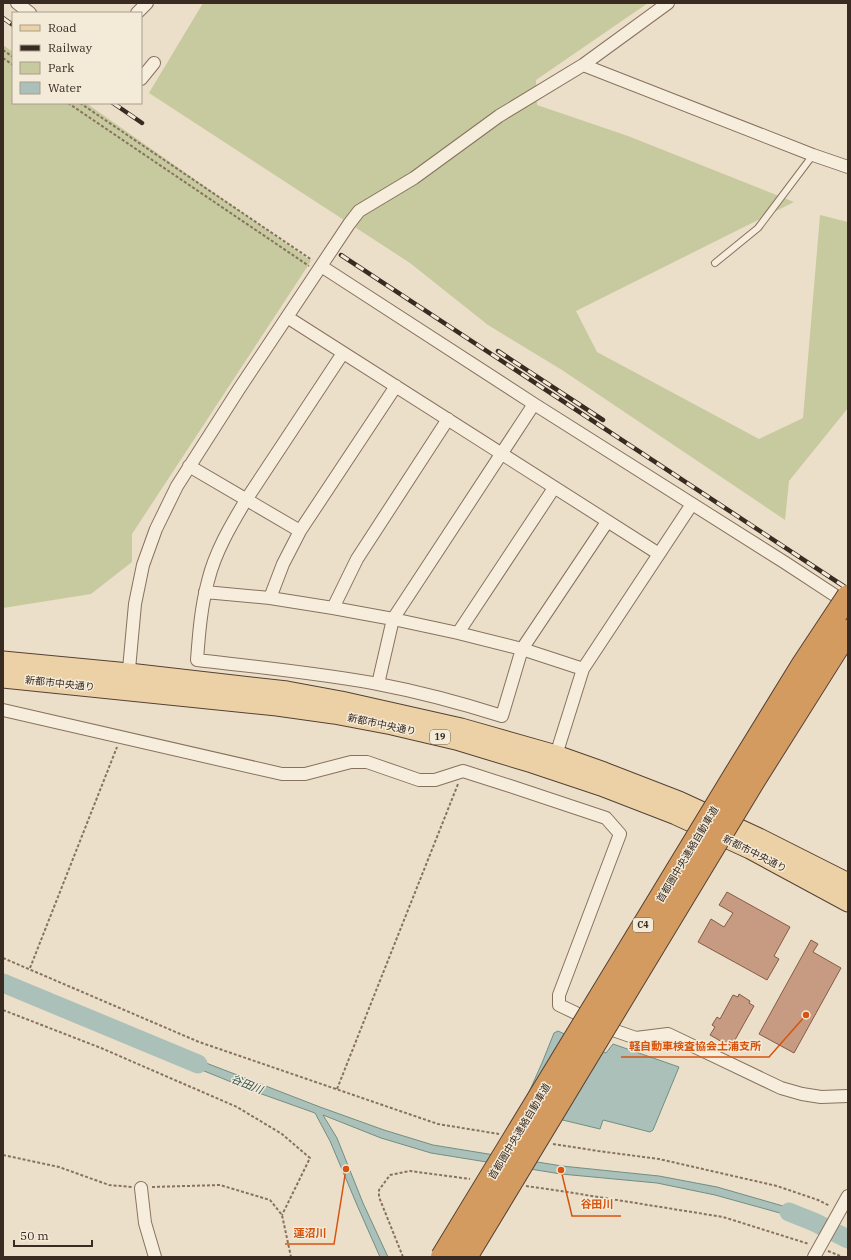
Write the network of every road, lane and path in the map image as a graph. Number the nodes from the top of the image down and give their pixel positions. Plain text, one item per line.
1 (17, 3) edge
2 (147, 3) edge
3 (668, 3) edge
4 (29, 12) edge
5 (138, 12) edge
6 (3, 50) edge
7 (12, 56) edge
8 (3, 58) edge
9 (154, 63) dead end
10 (12, 64) edge
11 (583, 65) junction
12 (142, 78) edge
13 (70, 104) edge
14 (81, 104) edge
15 (813, 155) junction
16 (848, 166) edge
17 (715, 263) dead end
18 (319, 269) junction
19 (287, 317) junction
20 (343, 353) junction
21 (396, 386) junction
22 (534, 404) junction
23 (448, 419) junction
24 (501, 453) junction
25 (190, 466) junction
26 (554, 488) junction
27 (246, 500) junction
28 (692, 504) junction
29 (607, 522) junction
30 (300, 531) junction
31 (659, 554) junction
32 (205, 592) junction
33 (848, 596) edge
34 (270, 598) junction
35 (848, 604) edge
36 (334, 608) junction
37 (393, 619) junction
38 (848, 631) edge
39 (458, 633) junction
40 (522, 649) junction
41 (3, 661) edge
42 (583, 670) junction
43 (3, 678) edge
44 (128, 682) junction
45 (378, 684) junction
46 (3, 710) edge
47 (122, 737) junction
48 (556, 755) junction
49 (463, 771) junction
50 (848, 883) edge
51 (848, 902) edge
52 (3, 958) edge
53 (30, 968) junction
54 (3, 1010) edge
55 (337, 1089) junction
56 (848, 1096) edge
57 (499, 1134) dead end
58 (552, 1144) dead end
59 (3, 1155) edge
60 (470, 1179) dead end
61 (523, 1186) dead end
62 (140, 1188) junction
63 (848, 1196) edge
64 (838, 1213) junction
65 (282, 1215) junction
66 (819, 1249) edge
67 (155, 1257) edge
68 (291, 1257) edge
69 (403, 1257) edge
70 (442, 1257) edge
71 (466, 1257) edge
72 (843, 1257) edge

1 - 4 street
2 - 5 street
3 - 11 street
6 - 7 path
8 - 10 path
9 - 12 street
11 - 15 street
11 - 18 street
13 - 18 path
14 - 18 path
15 - 16 street
15 - 17 lane
18 - 19 street
18 - 22 street
19 - 20 street
19 - 25 street
20 - 21 street
20 - 27 street
21 - 23 street
21 - 30 street
22 - 24 street
22 - 28 street
23 - 24 street
23 - 36 street
24 - 26 street
24 - 37 street
25 - 27 street
25 - 44 street
26 - 29 street
26 - 39 street
27 - 30 street
27 - 32 street
28 - 31 street
28 - 35 street
29 - 31 street
29 - 40 street
30 - 34 street
31 - 42 street
32 - 34 street
32 - 45 street
33 - 70 highway, 首都圏中央連絡自動車道 / C4, bridge
34 - 36 street
36 - 37 street
37 - 39 street
37 - 45 street
38 - 71 highway, 首都圏中央連絡自動車道 / C4, bridge
39 - 40 street
40 - 42 street
40 - 45 street
41 - 44 main road, 新都市中央通り / 19
42 - 48 street
43 - 44 main road, 新都市中央通り / 19
44 - 48 main road, 新都市中央通り / 19
44 - 51 main road, 新都市中央通り / 19
46 - 47 street
47 - 49 street
47 - 53 path
48 - 50 main road, 新都市中央通り / 19
49 - 55 path
49 - 56 street
52 - 53 path
53 - 55 path
54 - 65 path
55 - 57 path
58 - 64 path
59 - 62 path
60 - 69 path
61 - 66 path
62 - 65 path
62 - 67 street
63 - 64 street
64 - 66 street
65 - 68 path
66 - 72 path

